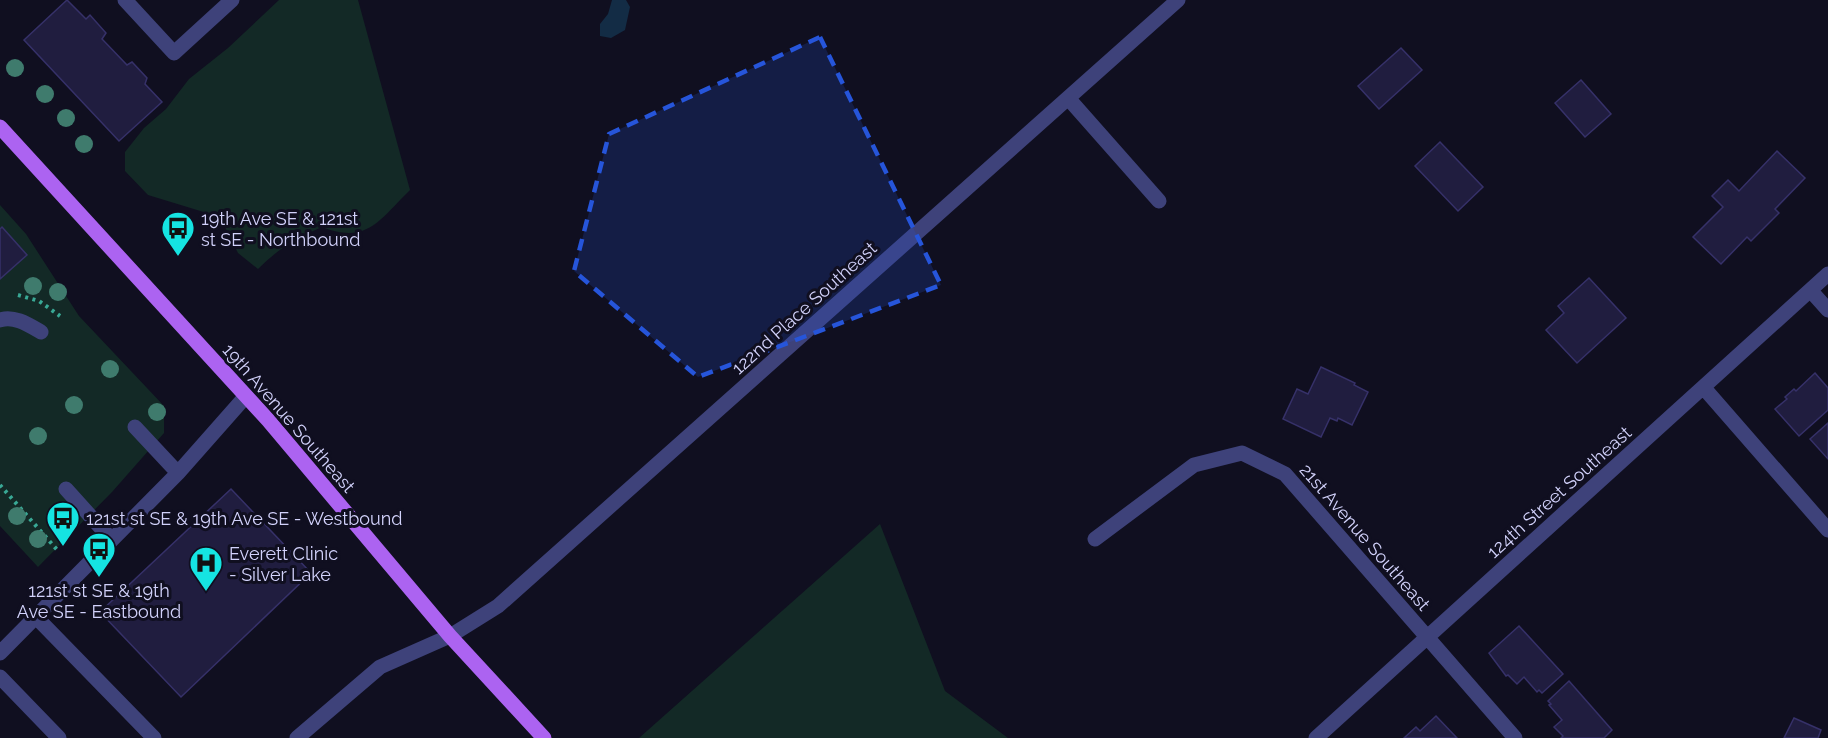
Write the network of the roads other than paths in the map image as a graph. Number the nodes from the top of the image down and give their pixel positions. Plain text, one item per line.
1 (125, 0) edge
2 (232, 0) edge
3 (1178, 0) edge
4 (1068, 98) junction
5 (0, 127) edge
6 (1159, 201) dead end
7 (1828, 274) edge
8 (1811, 291) junction
9 (1828, 310) edge
10 (0, 320) edge
11 (41, 332) dead end
12 (1704, 388) junction
13 (246, 396) junction
14 (135, 427) dead end
15 (178, 473) junction
16 (66, 489) dead end
17 (1828, 530) edge
18 (1095, 538) dead end
19 (111, 539) junction
20 (36, 618) junction
21 (450, 636) junction
22 (1427, 637) junction
23 (0, 653) edge
24 (0, 677) edge
25 (59, 738) edge
26 (154, 738) edge
27 (297, 738) edge
28 (544, 738) edge
29 (1316, 738) edge
30 (1515, 738) edge

1 - 2 street
3 - 4 street, 122nd Place Southeast
4 - 6 street
4 - 21 street, 122nd Place Southeast
5 - 13 main road, 19th Avenue Southeast
7 - 8 street, 124th Street Southeast
8 - 9 street
8 - 12 street, 124th Street Southeast
10 - 11 street
12 - 17 street
12 - 22 street, 124th Street Southeast
13 - 15 street
13 - 21 main road, 19th Avenue Southeast
14 - 15 street
15 - 19 street
16 - 19 street
18 - 22 street, 21st Avenue Southeast
19 - 20 street
20 - 23 street
20 - 26 street
21 - 27 street, 122nd Place Southeast
21 - 28 main road, 19th Avenue Southeast
22 - 29 street, 124th Street Southeast
22 - 30 street, 21st Avenue Southeast
24 - 25 street

